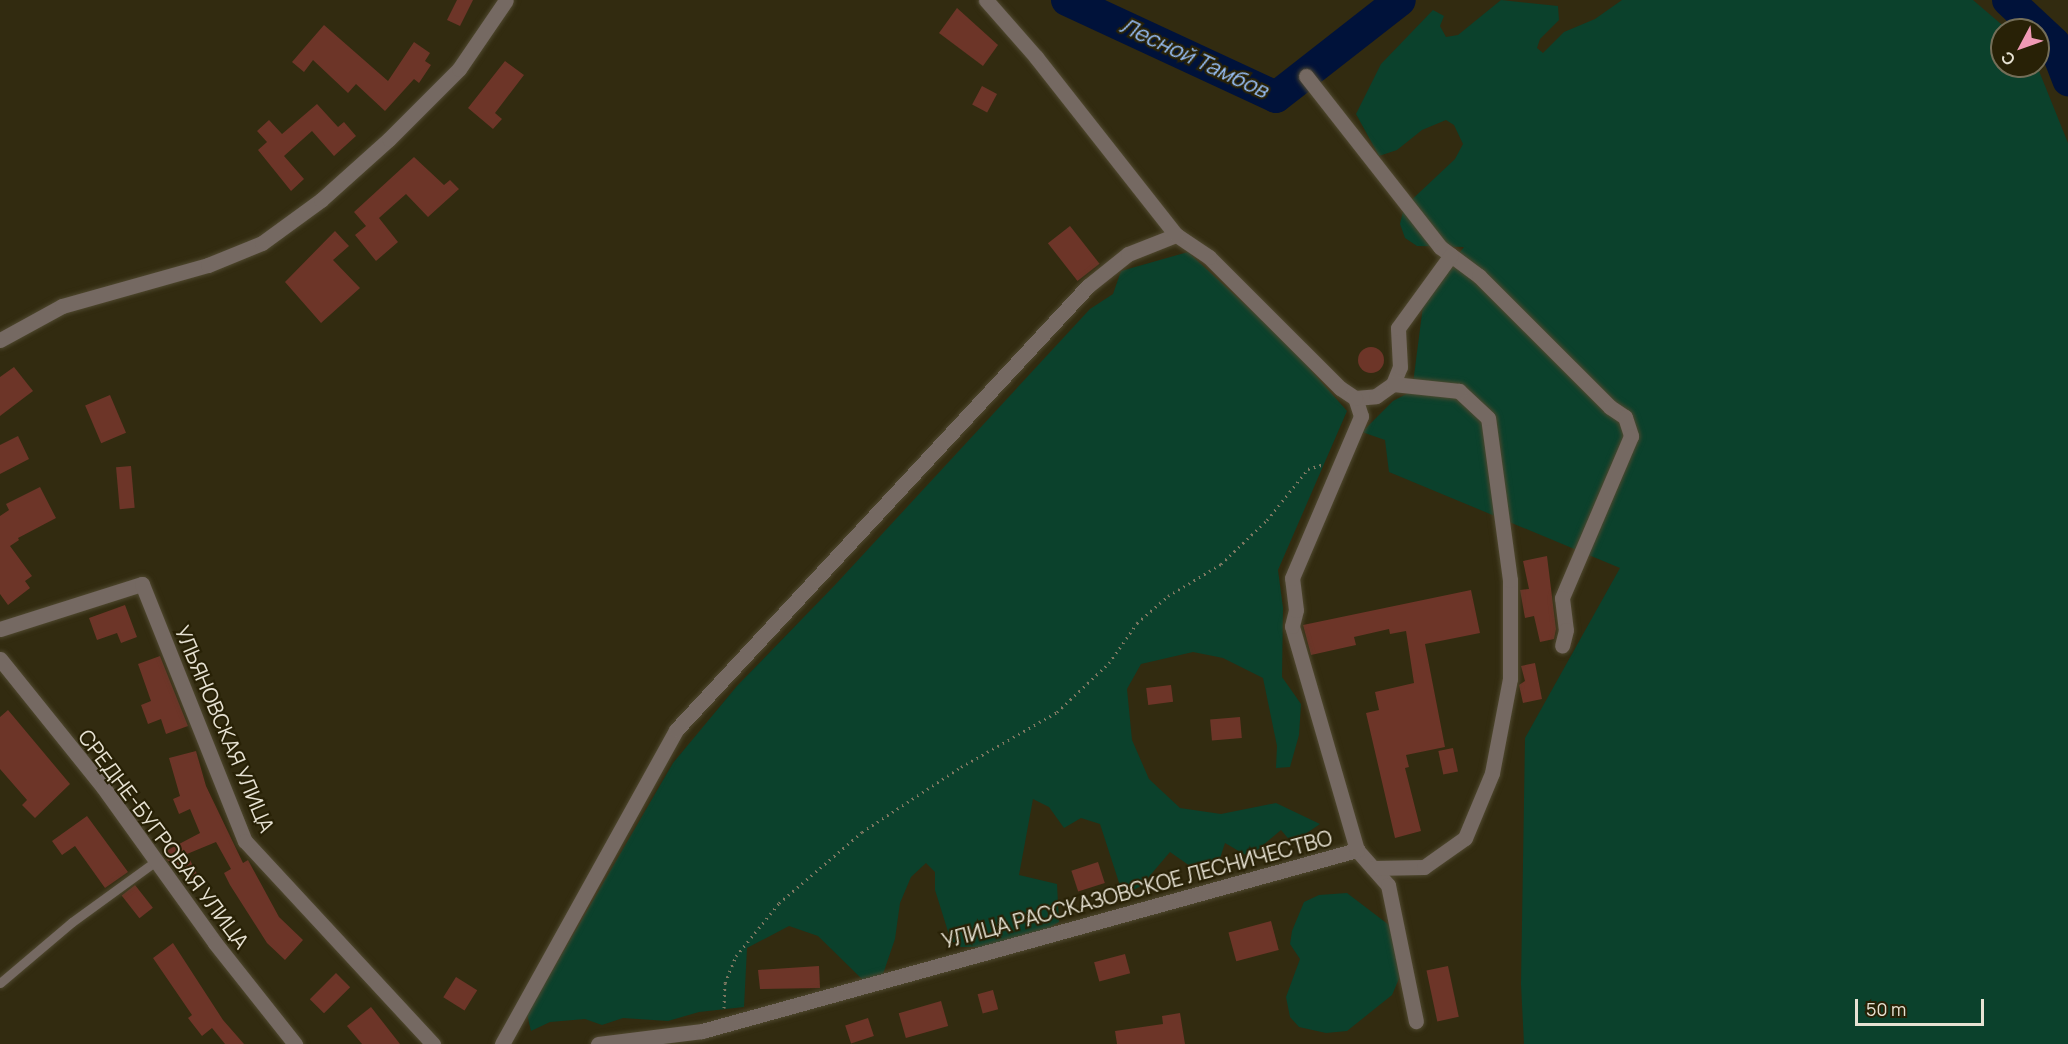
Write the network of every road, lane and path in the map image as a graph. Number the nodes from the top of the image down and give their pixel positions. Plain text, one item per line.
1 (506, 0) edge
2 (986, 0) edge
3 (1306, 76) dead end
4 (1176, 236) junction
5 (1451, 255) junction
6 (0, 340) edge
7 (1393, 384) junction
8 (1355, 398) junction
9 (1343, 457) junction
10 (0, 629) edge
11 (1562, 646) dead end
12 (0, 659) edge
13 (1357, 850) junction
14 (156, 861) junction
15 (1373, 868) junction
16 (0, 984) edge
17 (1416, 1021) dead end
18 (723, 1026) junction
19 (295, 1044) edge
20 (433, 1044) edge
21 (502, 1044) edge
22 (598, 1044) edge

1 - 6 street
2 - 4 street
3 - 5 street
4 - 8 street
4 - 21 street
5 - 7 street
5 - 11 street
7 - 8 street
7 - 15 street
8 - 9 street
9 - 13 street, УЛИЦА РАССКАЗОВСКОЕ ЛЕСНИЧЕСТВО
9 - 18 path
10 - 20 street, УЛЬЯНОВСКАЯ УЛИЦА
12 - 14 street, СРЕДНЕ-БУГРОВАЯ УЛИЦА
13 - 15 street
13 - 18 street, УЛИЦА РАССКАЗОВСКОЕ ЛЕСНИЧЕСТВО
14 - 16 lane
14 - 19 street, СРЕДНЕ-БУГРОВАЯ УЛИЦА
15 - 17 street
18 - 22 street, УЛИЦА РАССКАЗОВСКОЕ ЛЕСНИЧЕСТВО

